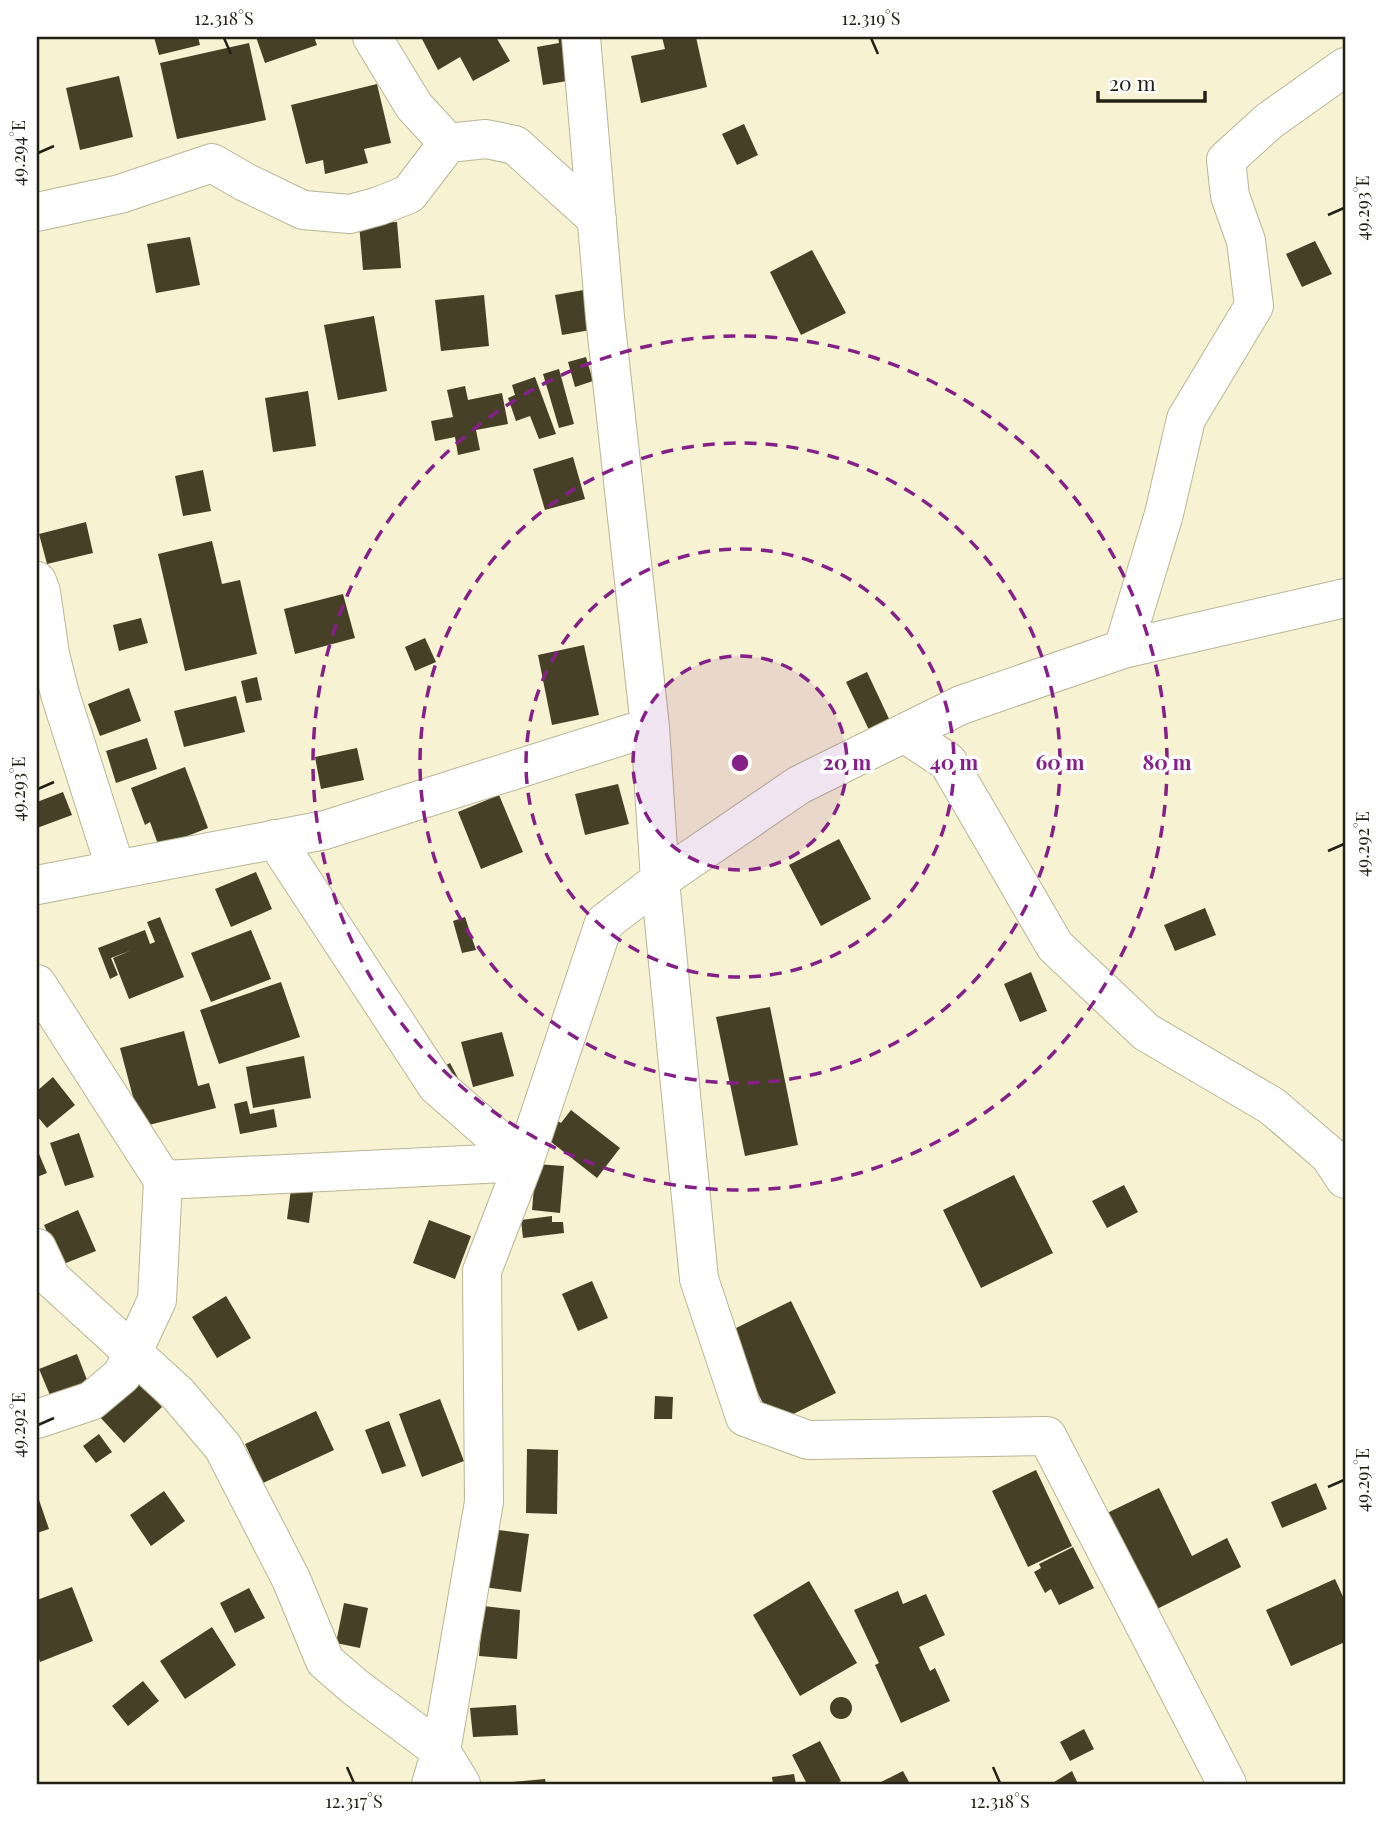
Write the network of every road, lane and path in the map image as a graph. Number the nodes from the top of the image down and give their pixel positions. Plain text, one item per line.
1 (372, 37) edge
2 (581, 37) edge
3 (1338, 37) edge
4 (1345, 60) edge
5 (1345, 68) edge
6 (448, 143) junction
7 (37, 212) edge
8 (597, 219) junction
9 (37, 581) edge
10 (1345, 598) edge
11 (1123, 649) junction
12 (650, 727) junction
13 (904, 733) junction
14 (275, 839) junction
15 (116, 870) junction
16 (660, 880) junction
17 (37, 885) edge
18 (37, 984) edge
19 (524, 1162) junction
20 (1345, 1179) edge
21 (163, 1181) junction
22 (37, 1248) edge
23 (132, 1354) junction
24 (37, 1419) edge
25 (436, 1768) edge
26 (461, 1784) edge
27 (1227, 1784) edge

1 - 6 street
2 - 8 street
3 - 4 street
5 - 11 street
6 - 7 street
6 - 8 street
8 - 12 street
9 - 15 street
10 - 11 street
11 - 13 street
12 - 14 street
12 - 16 street
13 - 16 street
13 - 20 street
14 - 15 street
14 - 19 street
15 - 17 street
16 - 19 street
16 - 27 street
18 - 21 street
19 - 21 street
19 - 25 street
21 - 23 street
22 - 23 street
23 - 24 street
23 - 25 street
25 - 26 street

